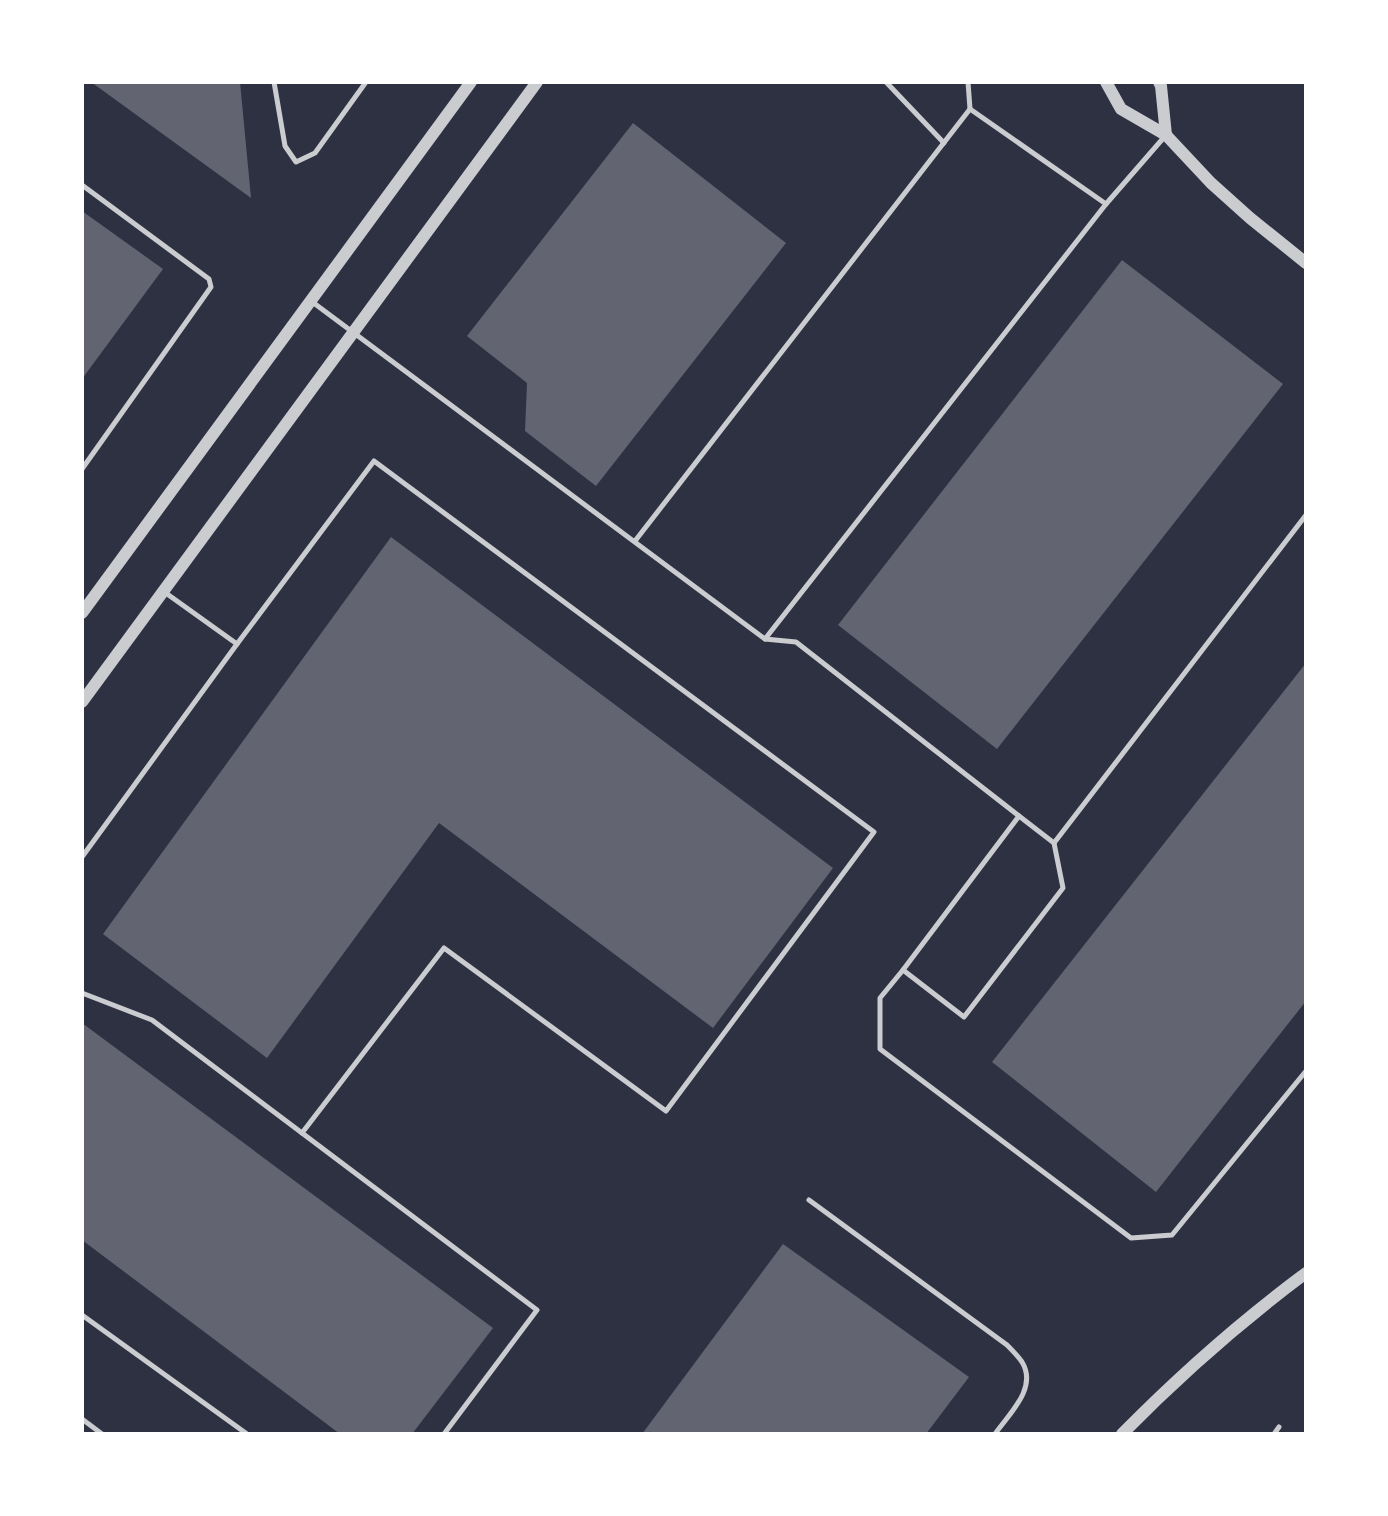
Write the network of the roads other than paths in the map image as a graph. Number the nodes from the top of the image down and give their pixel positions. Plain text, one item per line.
1 (274, 82) edge
2 (366, 82) edge
3 (471, 82) edge
4 (537, 82) edge
5 (886, 82) edge
6 (968, 82) edge
7 (1106, 82) edge
8 (1159, 82) edge
9 (970, 109) junction
10 (1166, 135) junction
11 (944, 143) junction
12 (82, 185) edge
13 (1107, 204) junction
14 (1306, 263) edge
15 (311, 301) junction
16 (353, 332) junction
17 (82, 469) edge
18 (1306, 515) edge
19 (635, 541) junction
20 (163, 591) junction
21 (82, 613) edge
22 (765, 639) junction
23 (237, 645) junction
24 (82, 702) edge
25 (1019, 816) junction
26 (1054, 843) junction
27 (82, 857) edge
28 (903, 970) junction
29 (82, 993) edge
30 (1306, 1071) edge
31 (302, 1133) junction
32 (809, 1200) dead end
33 (1306, 1273) edge
34 (82, 1315) edge
35 (82, 1419) edge
36 (1279, 1427) dead end
37 (102, 1434) edge
38 (247, 1434) edge
39 (444, 1434) edge
40 (995, 1434) edge
41 (1122, 1434) edge
42 (1274, 1434) edge

1 - 2 lane
3 - 15 street
4 - 16 street
5 - 11 lane
6 - 9 lane
7 - 10 street
8 - 10 street
9 - 11 lane
9 - 13 lane
10 - 13 lane
10 - 14 street
11 - 19 lane
12 - 17 lane
13 - 22 lane
15 - 16 lane
15 - 21 street
16 - 19 lane
16 - 20 street
18 - 26 lane
19 - 22 lane
20 - 23 lane
20 - 24 street
22 - 25 lane
23 - 27 lane
23 - 31 lane
25 - 26 lane
25 - 28 lane
26 - 28 lane
28 - 30 lane
29 - 31 lane
31 - 39 lane
32 - 40 lane
33 - 41 street
34 - 38 lane
35 - 37 lane
36 - 42 lane

